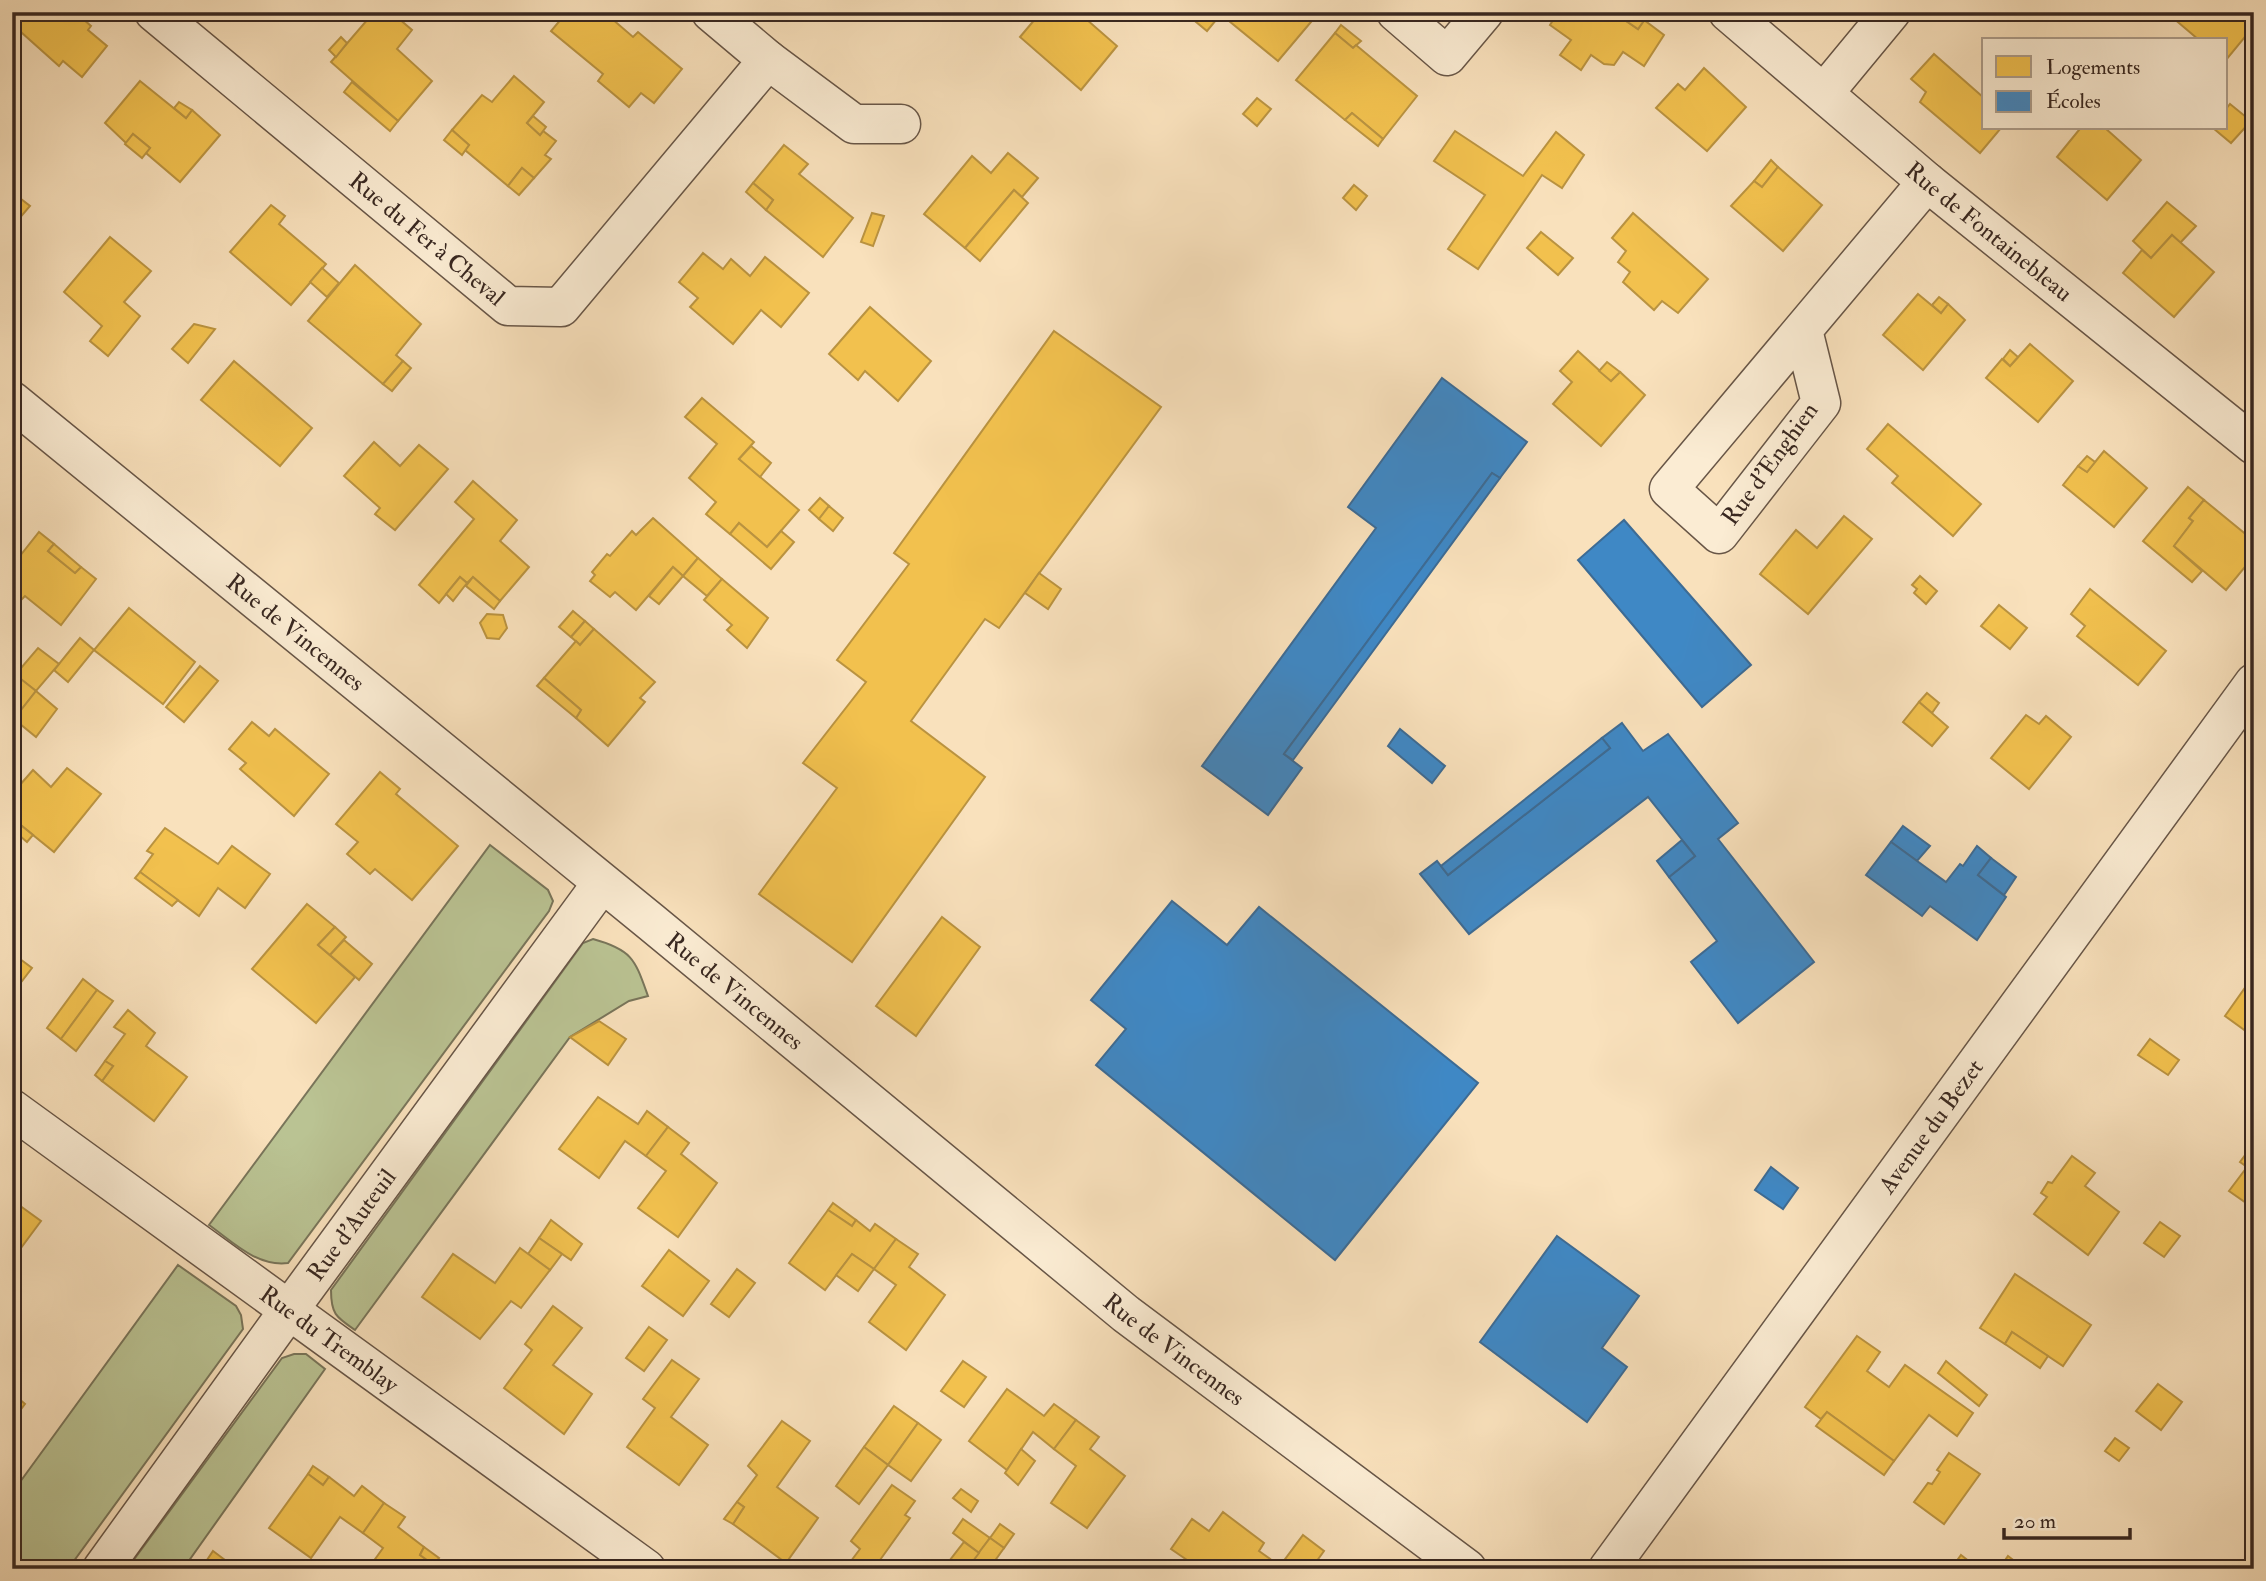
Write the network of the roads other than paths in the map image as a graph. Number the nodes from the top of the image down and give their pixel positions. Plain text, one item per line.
1 (154, 12) edge
2 (711, 12) edge
3 (1396, 12) edge
4 (1484, 12) edge
5 (1728, 12) edge
6 (1891, 12) edge
7 (768, 60) junction
8 (1824, 93) junction
9 (901, 124) dead end
10 (1927, 182) junction
11 (1803, 330) junction
12 (12, 401) edge
13 (2254, 445) edge
14 (2254, 683) edge
15 (602, 883) junction
16 (12, 1109) edge
17 (289, 1310) junction
18 (102, 1569) edge
19 (646, 1569) edge
20 (1467, 1569) edge
21 (1608, 1569) edge

1 - 7 street, Rue du Fer à Cheval
2 - 7 street
3 - 4 street
5 - 8 street, Rue de Fontainebleau
6 - 8 street
7 - 9 street
8 - 10 street, Rue de Fontainebleau
10 - 11 street, Rue d'Enghien
10 - 13 street, Rue de Fontainebleau
11 - 11 street, Rue d'Enghien
12 - 15 street, Rue de Vincennes
14 - 21 street, Avenue du Bezet
15 - 17 street, Rue d'Auteuil
15 - 20 street, Rue de Vincennes
16 - 17 street, Rue du Tremblay
17 - 18 street, Rue d'Auteuil
17 - 19 street, Rue du Tremblay

